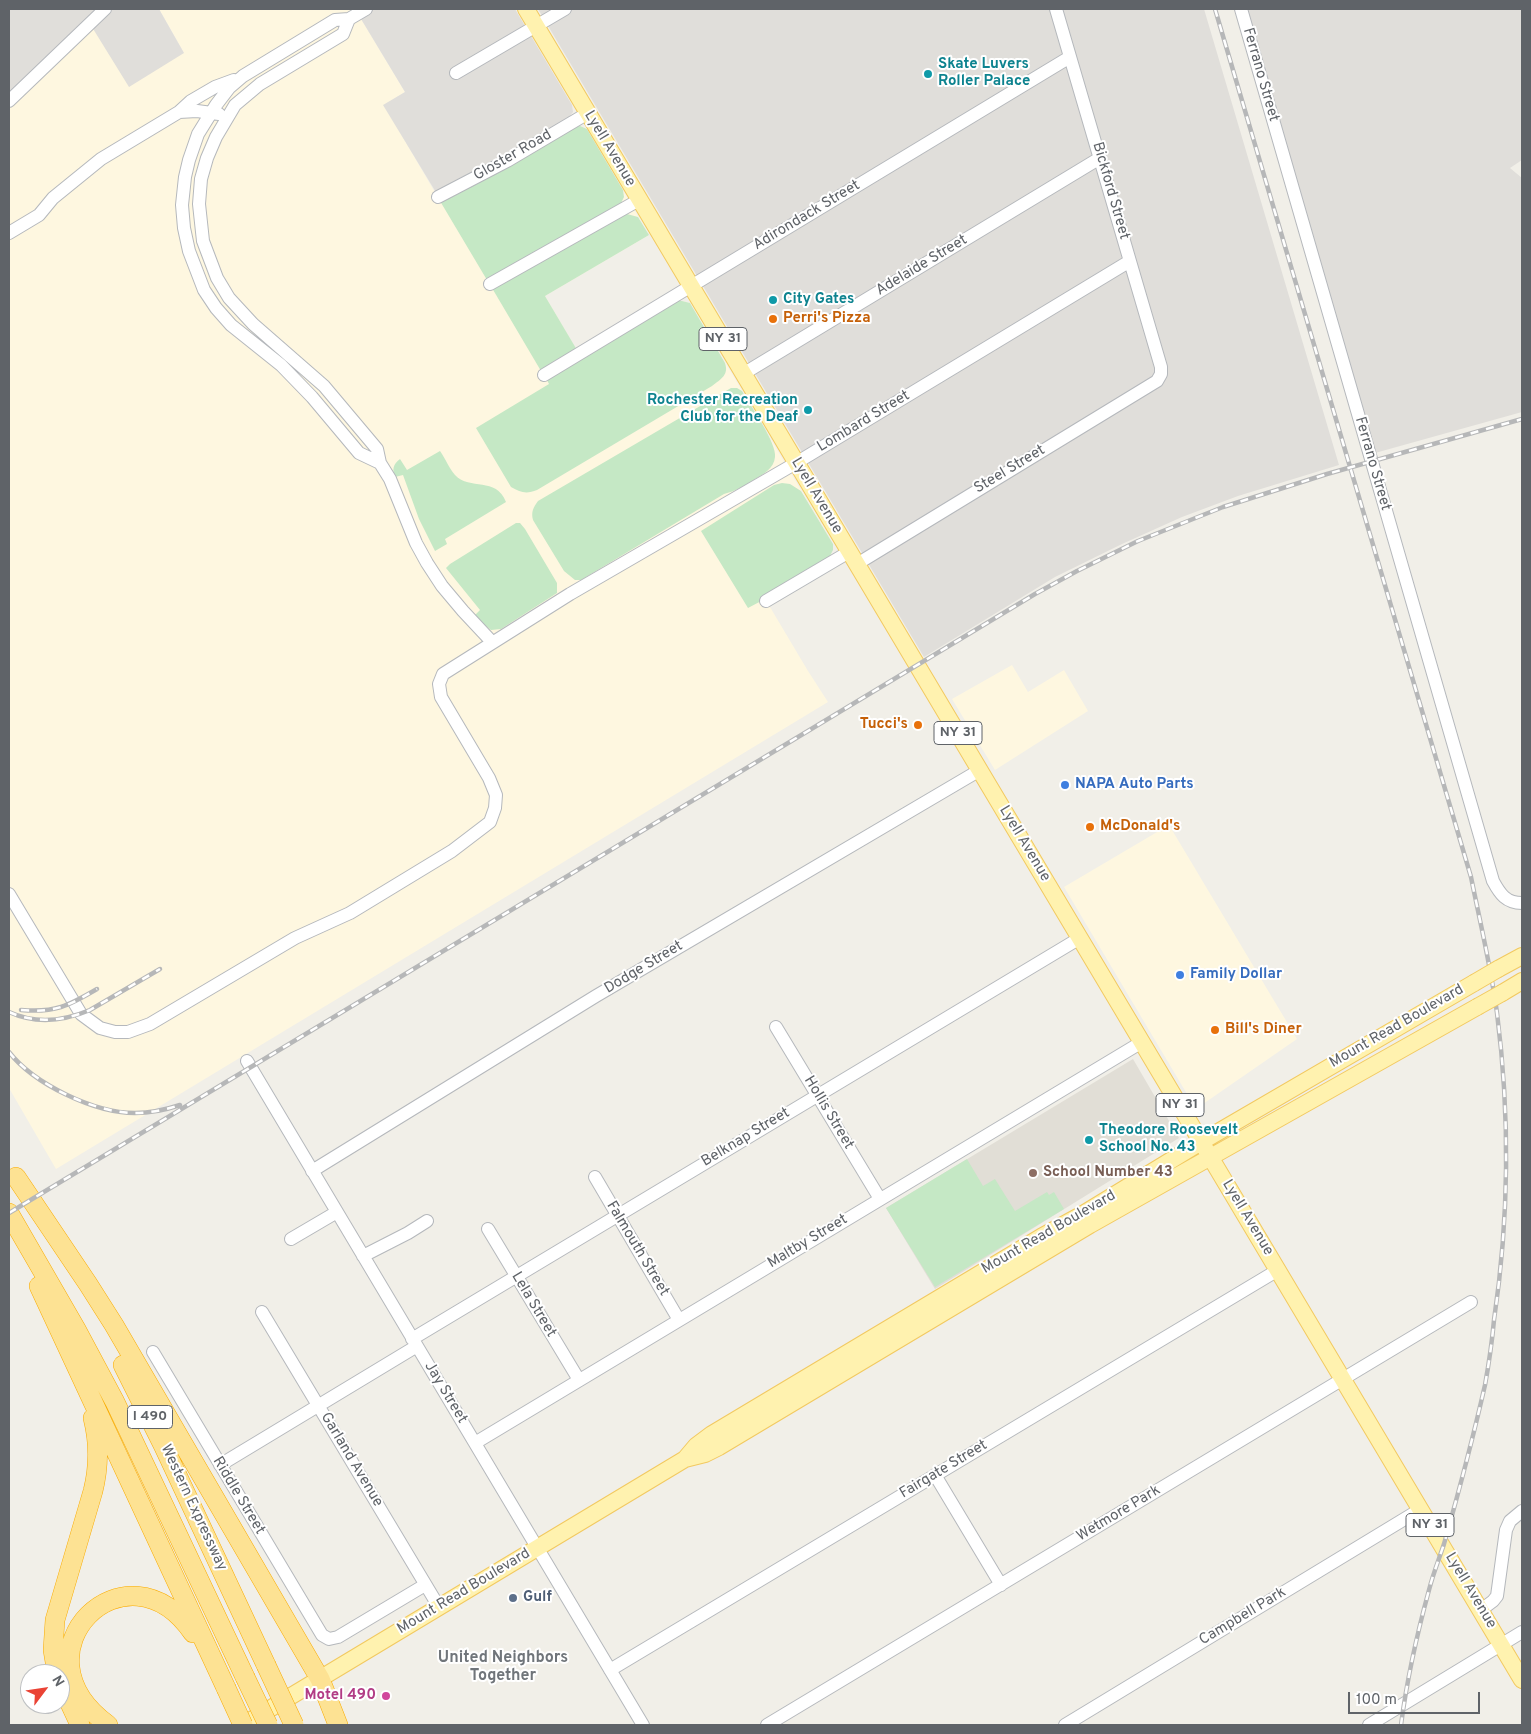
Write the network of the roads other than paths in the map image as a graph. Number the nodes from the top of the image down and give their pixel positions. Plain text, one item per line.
1 (104, 9) edge
2 (366, 9) edge
3 (526, 9) edge
4 (566, 9) edge
5 (1056, 9) edge
6 (1241, 9) edge
7 (349, 19) junction
8 (536, 26) junction
9 (1070, 57) junction
10 (456, 73) dead end
11 (243, 76) junction
12 (9, 101) edge
13 (179, 112) junction
14 (211, 113) junction
15 (588, 113) junction
16 (228, 116) junction
17 (1100, 158) junction
18 (438, 197) dead end
19 (639, 200) junction
20 (9, 233) edge
21 (1130, 261) junction
22 (490, 284) dead end
23 (691, 287) junction
24 (743, 374) junction
25 (1161, 374) joint
26 (544, 375) dead end
27 (380, 462) junction
28 (796, 463) junction
29 (853, 558) junction
30 (766, 601) dead end
31 (492, 642) junction
32 (980, 770) junction
33 (9, 894) edge
34 (1522, 903) edge
35 (1080, 938) junction
36 (1522, 956) edge
37 (1522, 981) edge
38 (776, 1027) dead end
39 (1142, 1042) junction
40 (247, 1061) dead end
41 (818, 1095) junction
42 (1202, 1142) junction
43 (1211, 1157) junction
44 (312, 1170) junction
45 (12, 1171) edge
46 (594, 1177) dead end
47 (880, 1199) junction
48 (337, 1212) junction
49 (9, 1213) edge
50 (617, 1216) junction
51 (427, 1221) dead end
52 (9, 1222) edge
53 (488, 1229) dead end
54 (291, 1239) dead end
55 (364, 1256) junction
56 (1278, 1270) junction
57 (516, 1276) junction
58 (1470, 1302) dead end
59 (262, 1312) dead end
60 (679, 1320) junction
61 (415, 1342) junction
62 (152, 1352) dead end
63 (77, 1366) junction
64 (1343, 1379) junction
65 (578, 1380) junction
66 (318, 1405) junction
67 (474, 1443) junction
68 (685, 1459) junction
69 (220, 1465) junction
70 (935, 1475) junction
71 (1421, 1509) junction
72 (1522, 1511) edge
73 (537, 1548) junction
74 (425, 1585) junction
75 (1000, 1585) junction
76 (439, 1607) junction
77 (1481, 1610) junction
78 (1522, 1632) edge
79 (326, 1638) joint
80 (1502, 1645) junction
81 (55, 1664) edge
82 (610, 1670) junction
83 (320, 1679) junction
84 (1522, 1680) edge
85 (226, 1688) junction
86 (70, 1704) edge
87 (80, 1725) edge
88 (108, 1725) edge
89 (243, 1725) edge
90 (268, 1725) edge
91 (294, 1725) edge
92 (338, 1725) edge
93 (643, 1725) edge
94 (767, 1725) edge
95 (1065, 1725) edge
96 (1369, 1725) edge

1 - 12 street
2 - 7 street
3 - 8 main road, Lyell Avenue / NY 31
4 - 8 street
5 - 9 street, Bickford Street
6 - 34 street, Ferrano Street
7 - 11 street
7 - 16 street
8 - 10 street
8 - 15 main road, Lyell Avenue / NY 31
9 - 17 street, Bickford Street
9 - 23 street, Adirondack Street
11 - 13 street
11 - 14 street
13 - 14 street
13 - 20 street
14 - 16 street
14 - 27 street
15 - 18 street, Gloster Road
15 - 19 main road, Lyell Avenue / NY 31
16 - 27 street
17 - 21 street, Bickford Street
17 - 24 street, Adelaide Street
19 - 22 street
19 - 23 main road, Lyell Avenue / NY 31
21 - 25 street, Bickford Street
21 - 28 street, Lombard Street
23 - 24 main road, Lyell Avenue / NY 31
23 - 26 street, Adirondack Street
24 - 28 main road, Lyell Avenue / NY 31
25 - 29 street, Steel Street
27 - 31 street
28 - 29 main road, Lyell Avenue / NY 31
28 - 31 street, Lombard Street
29 - 30 street, Steel Street
29 - 32 main road, Lyell Avenue / NY 31
31 - 33 street, Lombard Street
32 - 35 main road, Lyell Avenue / NY 31
32 - 44 street, Dodge Street
35 - 39 main road, Lyell Avenue / NY 31
35 - 41 street, Belknap Street
36 - 42 main road, Mount Read Boulevard, bridge
37 - 43 main road, Mount Read Boulevard, bridge
38 - 41 street, Hollis Street
39 - 42 main road, Lyell Avenue / NY 31
39 - 47 street, Maltby Street
40 - 44 street, Jay Street
41 - 47 street, Hollis Street
41 - 50 street, Belknap Street
42 - 43 main road, Lyell Avenue / NY 31
42 - 68 main road, Mount Read Boulevard
43 - 56 main road, Lyell Avenue / NY 31
43 - 68 main road, Mount Read Boulevard
44 - 48 street, Jay Street
45 - 83 highway
45 - 91 highway, Western Expressway / I 490, bridge
46 - 50 street, Falmouth Street
47 - 60 street, Maltby Street
48 - 54 street
48 - 55 street, Jay Street
49 - 90 highway, Western Expressway / I 490, bridge
50 - 57 street, Belknap Street
50 - 60 street, Falmouth Street
51 - 55 street
52 - 63 highway
53 - 57 street, Lela Street
55 - 61 street, Jay Street
56 - 64 main road, Lyell Avenue / NY 31
56 - 70 street, Fairgate Street
57 - 61 street, Belknap Street
57 - 65 street, Lela Street
58 - 64 street, Wetmore Park
59 - 66 street, Garland Avenue
60 - 65 street, Maltby Street
61 - 66 street, Belknap Street
61 - 67 street, Jay Street
62 - 69 street, Riddle Street
63 - 81 highway
63 - 85 highway
64 - 71 main road, Lyell Avenue / NY 31
64 - 75 street, Wetmore Park
65 - 67 street, Maltby Street
66 - 69 street, Belknap Street
66 - 74 street, Garland Avenue
67 - 73 street, Jay Street
68 - 73 main road, Mount Read Boulevard
69 - 79 street, Riddle Street
70 - 75 street
70 - 82 street, Fairgate Street
71 - 77 main road, Lyell Avenue / NY 31
71 - 95 street, Campbell Park
72 - 77 street
73 - 76 main road, Mount Read Boulevard
73 - 82 street, Jay Street
74 - 76 street, Garland Avenue
74 - 79 street, Mount Read Boulevard
75 - 94 street, Wetmore Park
76 - 83 main road, Mount Read Boulevard
77 - 80 main road, Lyell Avenue / NY 31
78 - 80 street
80 - 84 main road, Lyell Avenue / NY 31
80 - 96 street
82 - 93 street, Jay Street
83 - 89 main road, Mount Read Boulevard
83 - 92 highway
85 - 88 highway
85 - 89 highway, bridge
86 - 87 highway

